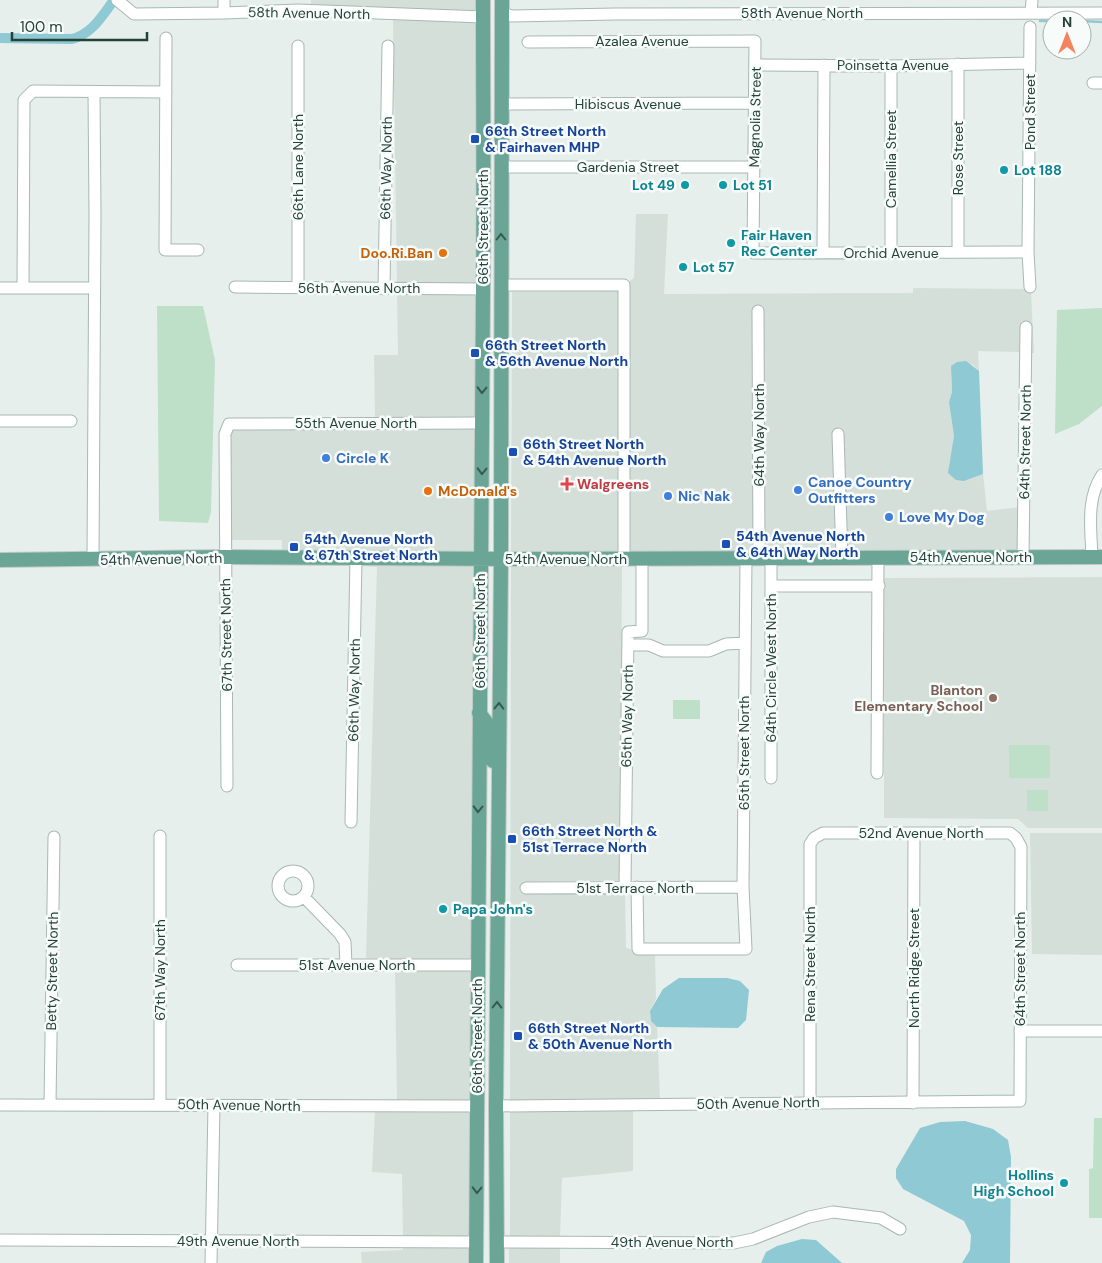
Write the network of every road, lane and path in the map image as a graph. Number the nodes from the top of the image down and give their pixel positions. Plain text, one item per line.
1 (117, 0) edge
2 (224, 0) edge
3 (483, 0) edge
4 (1032, 0) edge
5 (500, 4) edge
6 (298, 5) edge
7 (224, 13) junction
8 (1031, 13) junction
9 (1102, 13) edge
10 (483, 17) junction
11 (1030, 27) dead end
12 (166, 38) dead end
13 (755, 41) joint
14 (528, 42) dead end
15 (298, 46) dead end
16 (388, 46) dead end
17 (958, 64) junction
18 (1030, 64) junction
19 (756, 65) junction
20 (824, 65) junction
21 (892, 66) junction
22 (94, 92) junction
23 (166, 92) junction
24 (755, 103) junction
25 (502, 109) junction
26 (754, 167) junction
27 (502, 168) junction
28 (483, 186) junction
29 (198, 250) dead end
30 (823, 252) junction
31 (958, 252) junction
32 (1028, 252) junction
33 (753, 253) joint
34 (891, 253) junction
35 (501, 286) junction
36 (23, 287) junction
37 (235, 287) dead end
38 (1030, 287) dead end
39 (0, 288) edge
40 (94, 288) junction
41 (298, 288) junction
42 (384, 289) junction
43 (483, 289) junction
44 (758, 311) dead end
45 (1026, 326) dead end
46 (501, 384) junction
47 (0, 421) edge
48 (70, 421) dead end
49 (482, 423) junction
50 (229, 424) joint
51 (838, 434) dead end
52 (1102, 475) edge
53 (224, 557) junction
54 (1023, 557) junction
55 (1097, 557) edge
56 (356, 558) junction
57 (624, 558) junction
58 (642, 558) junction
59 (759, 558) junction
60 (842, 558) junction
61 (878, 558) junction
62 (480, 559) junction
63 (501, 559) junction
64 (0, 560) edge
65 (93, 560) junction
66 (771, 586) junction
67 (879, 586) junction
68 (745, 643) junction
69 (628, 645) junction
70 (479, 712) junction
71 (499, 761) junction
72 (877, 773) dead end
73 (478, 778) junction
74 (771, 778) dead end
75 (227, 786) dead end
76 (351, 822) dead end
77 (498, 832) junction
78 (823, 833) joint
79 (914, 833) junction
80 (160, 836) dead end
81 (54, 837) dead end
82 (1016, 838) joint
83 (478, 839) junction
84 (625, 887) junction
85 (526, 888) dead end
86 (638, 888) junction
87 (743, 888) junction
88 (304, 897) dead end
89 (497, 950) junction
90 (237, 965) dead end
91 (346, 965) junction
92 (477, 965) junction
93 (477, 1004) junction
94 (1020, 1031) junction
95 (1102, 1031) edge
96 (1020, 1101) joint
97 (810, 1102) junction
98 (913, 1103) junction
99 (160, 1104) junction
100 (0, 1105) edge
101 (50, 1105) junction
102 (214, 1105) junction
103 (478, 1106) junction
104 (496, 1106) junction
105 (496, 1185) junction
106 (900, 1229) dead end
107 (0, 1240) edge
108 (211, 1240) junction
109 (476, 1242) junction
110 (497, 1242) junction
111 (211, 1263) edge
112 (476, 1263) edge
113 (497, 1263) edge

1 - 7 street, 58th Avenue North
2 - 7 street
3 - 10 main road, 66th Street North
4 - 8 street
5 - 8 street, 58th Avenue North
5 - 25 main road, 66th Street North
6 - 7 street, 58th Avenue North
6 - 10 street, 58th Avenue North
8 - 9 street, 58th Avenue North
10 - 25 main road
10 - 28 main road, 66th Street North
11 - 18 street, Pond Street
12 - 23 street
13 - 14 street, Azalea Avenue
13 - 19 street, Magnolia Street
15 - 41 street, 66th Lane North
16 - 42 street, 66th Way North
17 - 18 street, Poinsetta Avenue
17 - 21 street, Poinsetta Avenue
17 - 31 street, Rose Street
18 - 32 street, Pond Street
19 - 20 street, Poinsetta Avenue
19 - 24 street, Magnolia Street
20 - 21 street, Poinsetta Avenue
20 - 30 street
21 - 34 street, Camellia Street
22 - 23 street
22 - 36 street
22 - 40 street
23 - 29 street
24 - 25 street, Hibiscus Avenue
24 - 26 street, Magnolia Street
25 - 27 main road, 66th Street North
26 - 27 street, Gardenia Street
26 - 33 street, Magnolia Street
35 -> 27 main road, 66th Street North
28 - 35 main road
28 - 43 main road, 66th Street North
30 - 33 street, Orchid Avenue
30 - 34 street, Orchid Avenue
31 - 32 street, Orchid Avenue
31 - 34 street, Orchid Avenue
32 - 38 street, Pond Street
35 - 46 main road, 66th Street North
35 - 57 street
36 - 39 street
36 - 40 street
37 - 41 street, 56th Avenue North
40 - 65 street
41 - 42 street, 56th Avenue North
42 - 43 street, 56th Avenue North
43 - 46 main road
43 -> 49 main road, 66th Street North
44 - 59 street, 64th Way North
45 - 54 street, 64th Street North
46 - 63 main road, 66th Street North
47 - 48 street
49 - 50 street, 55th Avenue North
49 -> 62 main road, 66th Street North
50 - 53 street, 67th Street North
51 - 60 street
52 - 55 street
53 - 56 main road, 54th Avenue North
53 - 65 main road, 54th Avenue North
53 - 75 street, 67th Street North
54 - 55 main road, 54th Avenue North
54 - 61 main road, 54th Avenue North
56 - 62 main road, 54th Avenue North
56 - 76 street, 66th Way North
57 - 58 main road, 54th Avenue North
57 - 63 main road, 54th Avenue North
58 - 59 main road, 54th Avenue North
58 - 69 street, 65th Way North
59 - 60 main road, 54th Avenue North
59 - 66 street, 64th Circle West North
59 - 68 street, 65th Street North
60 - 61 main road, 54th Avenue North
61 - 67 street
62 - 63 main road, 54th Avenue North
62 - 70 main road, 66th Street North
71 -> 63 main road, 66th Street North
64 - 65 main road, 54th Avenue North
66 - 67 street
66 - 74 street, 64th Circle West North
67 - 72 street
68 - 69 street
68 - 87 street, 65th Street North
69 - 84 street, 65th Way North
70 - 71 main road
70 - 73 main road, 66th Street North
71 - 77 main road, 66th Street North
73 - 77 main road
73 -> 83 main road, 66th Street North
77 - 89 main road, 66th Street North
78 - 79 street, 52nd Avenue North
78 - 97 street, Rena Street North
79 - 82 street, 52nd Avenue North
79 - 98 street, North Ridge Street
80 - 99 street, 67th Way North
81 - 101 street, Betty Street North
82 - 94 street, 64th Street North
83 - 89 main road
83 - 92 main road, 66th Street North
84 - 85 street, 51st Terrace North
84 - 86 street, 51st Terrace North
86 - 87 street, 51st Terrace North
86 - 87 street, 65th Street North
88 - 91 street
104 -> 89 main road, 66th Street North
90 - 91 street, 51st Avenue North
91 - 92 street, 51st Avenue North
92 - 93 main road, 66th Street North
93 - 103 main road, 66th Street North
93 - 104 main road
94 - 95 street
94 - 96 street, 64th Street North
96 - 98 street, 50th Avenue North
97 - 98 street, 50th Avenue North
97 - 104 street, 50th Avenue North
99 - 101 street, 50th Avenue North
99 - 102 street, 50th Avenue North
100 - 101 street, 50th Avenue North
102 - 103 street, 50th Avenue North
102 - 108 street
103 - 105 main road
103 -> 109 main road, 66th Street North
104 - 105 main road, 66th Street North
105 - 110 main road, 66th Street North
106 - 110 street, 49th Avenue North
107 - 108 street, 49th Avenue North
108 - 109 street, 49th Avenue North
108 - 111 street
109 - 112 main road, 66th Street North
110 - 113 main road, 66th Street North

